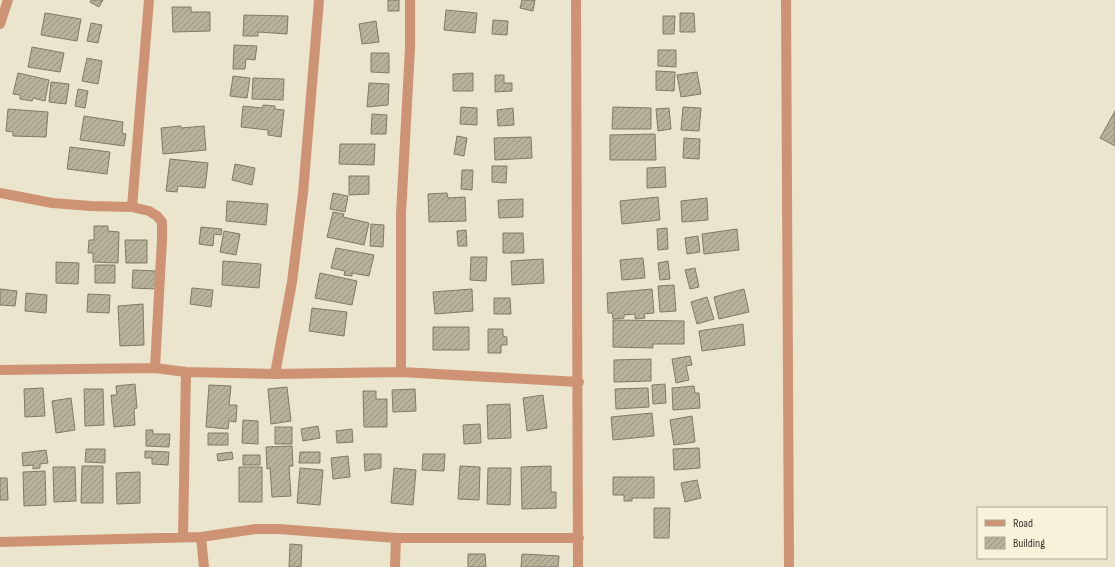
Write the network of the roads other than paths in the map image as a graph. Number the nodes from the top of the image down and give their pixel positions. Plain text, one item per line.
1 (8, 0) edge
2 (150, 0) edge
3 (319, 0) edge
4 (410, 0) edge
5 (576, 0) edge
6 (786, 0) edge
7 (0, 24) edge
8 (0, 193) edge
9 (132, 207) junction
10 (155, 368) junction
11 (0, 370) edge
12 (186, 372) junction
13 (400, 372) junction
14 (274, 374) junction
15 (579, 382) junction
16 (201, 537) junction
17 (183, 538) junction
18 (396, 538) junction
19 (579, 538) junction
20 (0, 542) edge
21 (204, 567) edge
22 (396, 567) edge
23 (578, 567) edge
24 (789, 567) edge

1 - 7 street
2 - 9 street
3 - 14 street
4 - 13 street
5 - 15 street
6 - 24 street
8 - 9 street
9 - 10 street
10 - 11 street
10 - 12 street
12 - 14 street
12 - 17 street
13 - 14 street
13 - 15 street
15 - 19 street
16 - 17 street
16 - 18 street
16 - 21 street
17 - 20 street
18 - 19 street
18 - 22 street
19 - 23 street

